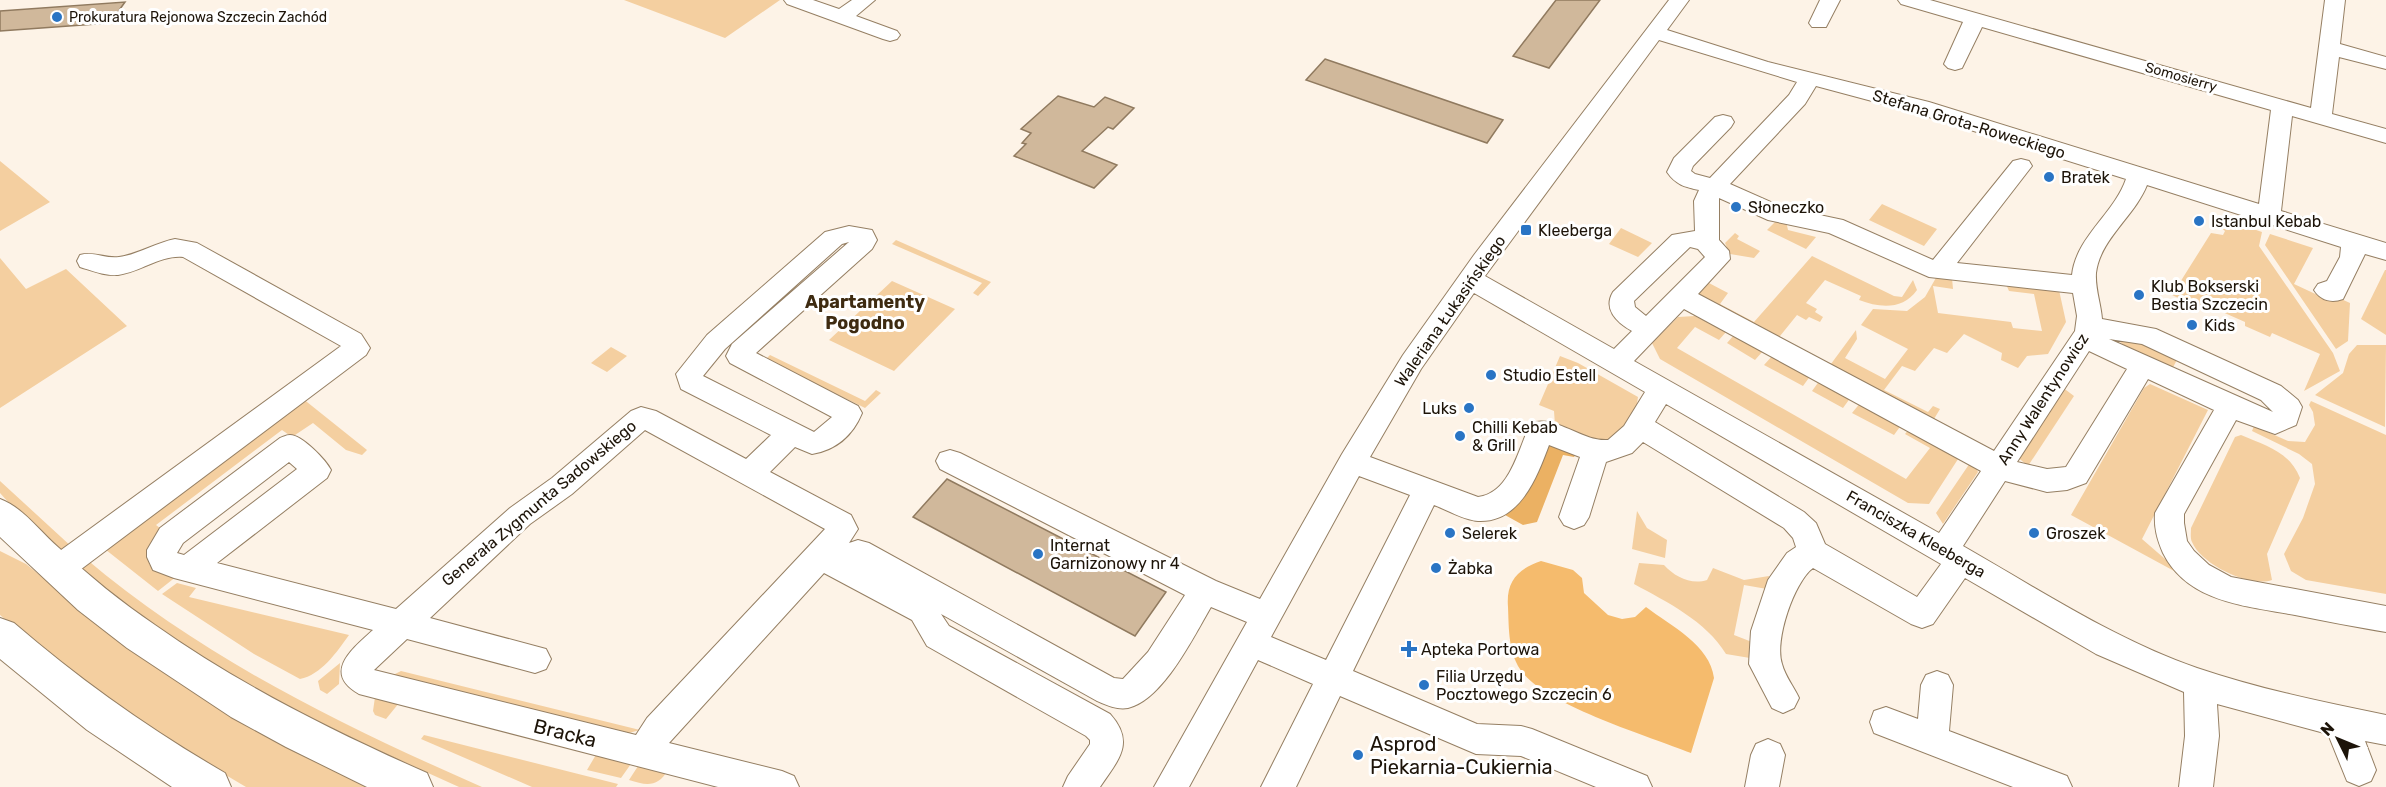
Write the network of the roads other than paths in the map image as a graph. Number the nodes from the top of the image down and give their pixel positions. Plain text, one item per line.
1 (794, 0) edge
2 (865, 0) edge
3 (1679, 0) edge
4 (1830, 0) edge
5 (1908, 0) edge
6 (2335, 0) edge
7 (841, 17) junction
8 (1975, 19) junction
9 (1819, 23) dead end
10 (1654, 32) junction
11 (890, 35) dead end
12 (2330, 48) junction
13 (2386, 63) edge
14 (1955, 64) dead end
15 (1810, 78) junction
16 (2282, 106) junction
17 (2321, 117) junction
18 (1723, 122) dead end
19 (2386, 136) edge
20 (2022, 166) dead end
21 (2138, 176) junction
22 (1714, 186) junction
23 (2269, 216) junction
24 (2354, 242) junction
25 (1707, 243) junction
26 (2386, 252) edge
27 (89, 261) dead end
28 (1938, 270) junction
29 (1470, 279) junction
30 (2083, 285) junction
31 (2327, 290) dead end
32 (1681, 296) junction
33 (1649, 329) junction
34 (2087, 332) junction
35 (1617, 363) junction
36 (2143, 365) junction
37 (1663, 390) junction
38 (2230, 406) junction
39 (1640, 426) junction
40 (791, 433) junction
41 (1596, 451) junction
42 (950, 461) dead end
43 (1352, 462) junction
44 (1999, 467) junction
45 (749, 474) junction
46 (1427, 490) junction
47 (0, 514) edge
48 (1574, 517) dead end
49 (858, 552) dead end
50 (1812, 552) junction
51 (1952, 555) junction
52 (821, 556) junction
53 (188, 568) junction
54 (57, 570) junction
55 (1205, 590) junction
56 (2386, 619) edge
57 (399, 623) junction
58 (1260, 629) junction
59 (0, 635) edge
60 (535, 659) dead end
61 (357, 669) joint
62 (1335, 678) junction
63 (2200, 683) junction
64 (1937, 685) dead end
65 (1783, 698) dead end
66 (2338, 720) junction
67 (1886, 722) dead end
68 (2386, 730) edge
69 (1932, 740) junction
70 (643, 753) junction
71 (1768, 754) dead end
72 (2359, 770) dead end
73 (1594, 779) edge
74 (1176, 781) edge
75 (210, 787) edge
76 (412, 787) edge
77 (782, 787) edge
78 (1080, 787) edge
79 (1278, 787) edge
80 (1635, 787) edge
81 (1762, 787) edge
82 (2055, 787) edge
83 (2196, 787) edge

1 - 7 street
2 - 7 street
3 - 10 street, Waleriana Łukasińskiego
4 - 9 street
5 - 8 street, Somosierry
6 - 12 street
7 - 11 street
8 - 14 street
8 - 16 street, Somosierry
10 - 15 street, Stefana Grota-Roweckiego
10 - 29 street, Waleriana Łukasińskiego
12 - 13 street
12 - 17 street
15 - 21 street, Stefana Grota-Roweckiego
15 - 22 street
16 - 17 street, Somosierry
16 - 23 street
17 - 19 street, Somosierry
18 - 22 street
20 - 28 street
21 - 23 street, Stefana Grota-Roweckiego
21 - 30 street, Anny Walentynowicz
22 - 25 street
22 - 28 street
23 - 24 street, Stefana Grota-Roweckiego
24 - 26 street, Stefana Grota-Roweckiego
24 - 31 street
25 - 32 street
25 - 33 street
27 - 54 street
28 - 30 street
29 - 35 street, Franciszka Kleeberga
29 - 43 street, Waleriana Łukasińskiego
30 - 34 street, Anny Walentynowicz
32 - 33 street
32 - 44 street
33 - 35 street
34 - 36 street
34 - 38 street
34 - 44 street, Anny Walentynowicz
35 - 37 street, Franciszka Kleeberga
36 - 38 street
36 - 44 street
37 - 39 street
37 - 51 street, Franciszka Kleeberga
38 - 56 street
39 - 41 street
39 - 50 street
40 - 40 street
40 - 45 street
41 - 46 street
41 - 48 street
42 - 55 street
43 - 46 street
43 - 58 street, Waleriana Łukasińskiego
44 - 51 street, Anny Walentynowicz
45 - 52 street, Generała Zygmunta Sadowskiego
45 - 57 street, Generała Zygmunta Sadowskiego
46 - 62 street
47 - 54 main road
49 - 55 street
50 - 51 street, Anny Walentynowicz
50 - 65 street
51 - 63 street, Franciszka Kleeberga
52 - 70 street, Generała Zygmunta Sadowskiego
52 - 78 street
53 - 53 street
53 - 57 street
54 - 76 main road
55 - 58 street
57 - 60 street
57 - 61 street, Generała Zygmunta Sadowskiego
58 - 62 street
58 - 74 street, Waleriana Łukasińskiego
59 - 75 main road
61 - 70 street, Bracka
62 - 73 street
62 - 79 street
63 - 66 street, Franciszka Kleeberga
63 - 83 street
64 - 69 street
66 - 68 street, Franciszka Kleeberga
66 - 72 street
67 - 69 street
69 - 82 street
70 - 77 street, Bracka
71 - 81 street
73 - 80 street

